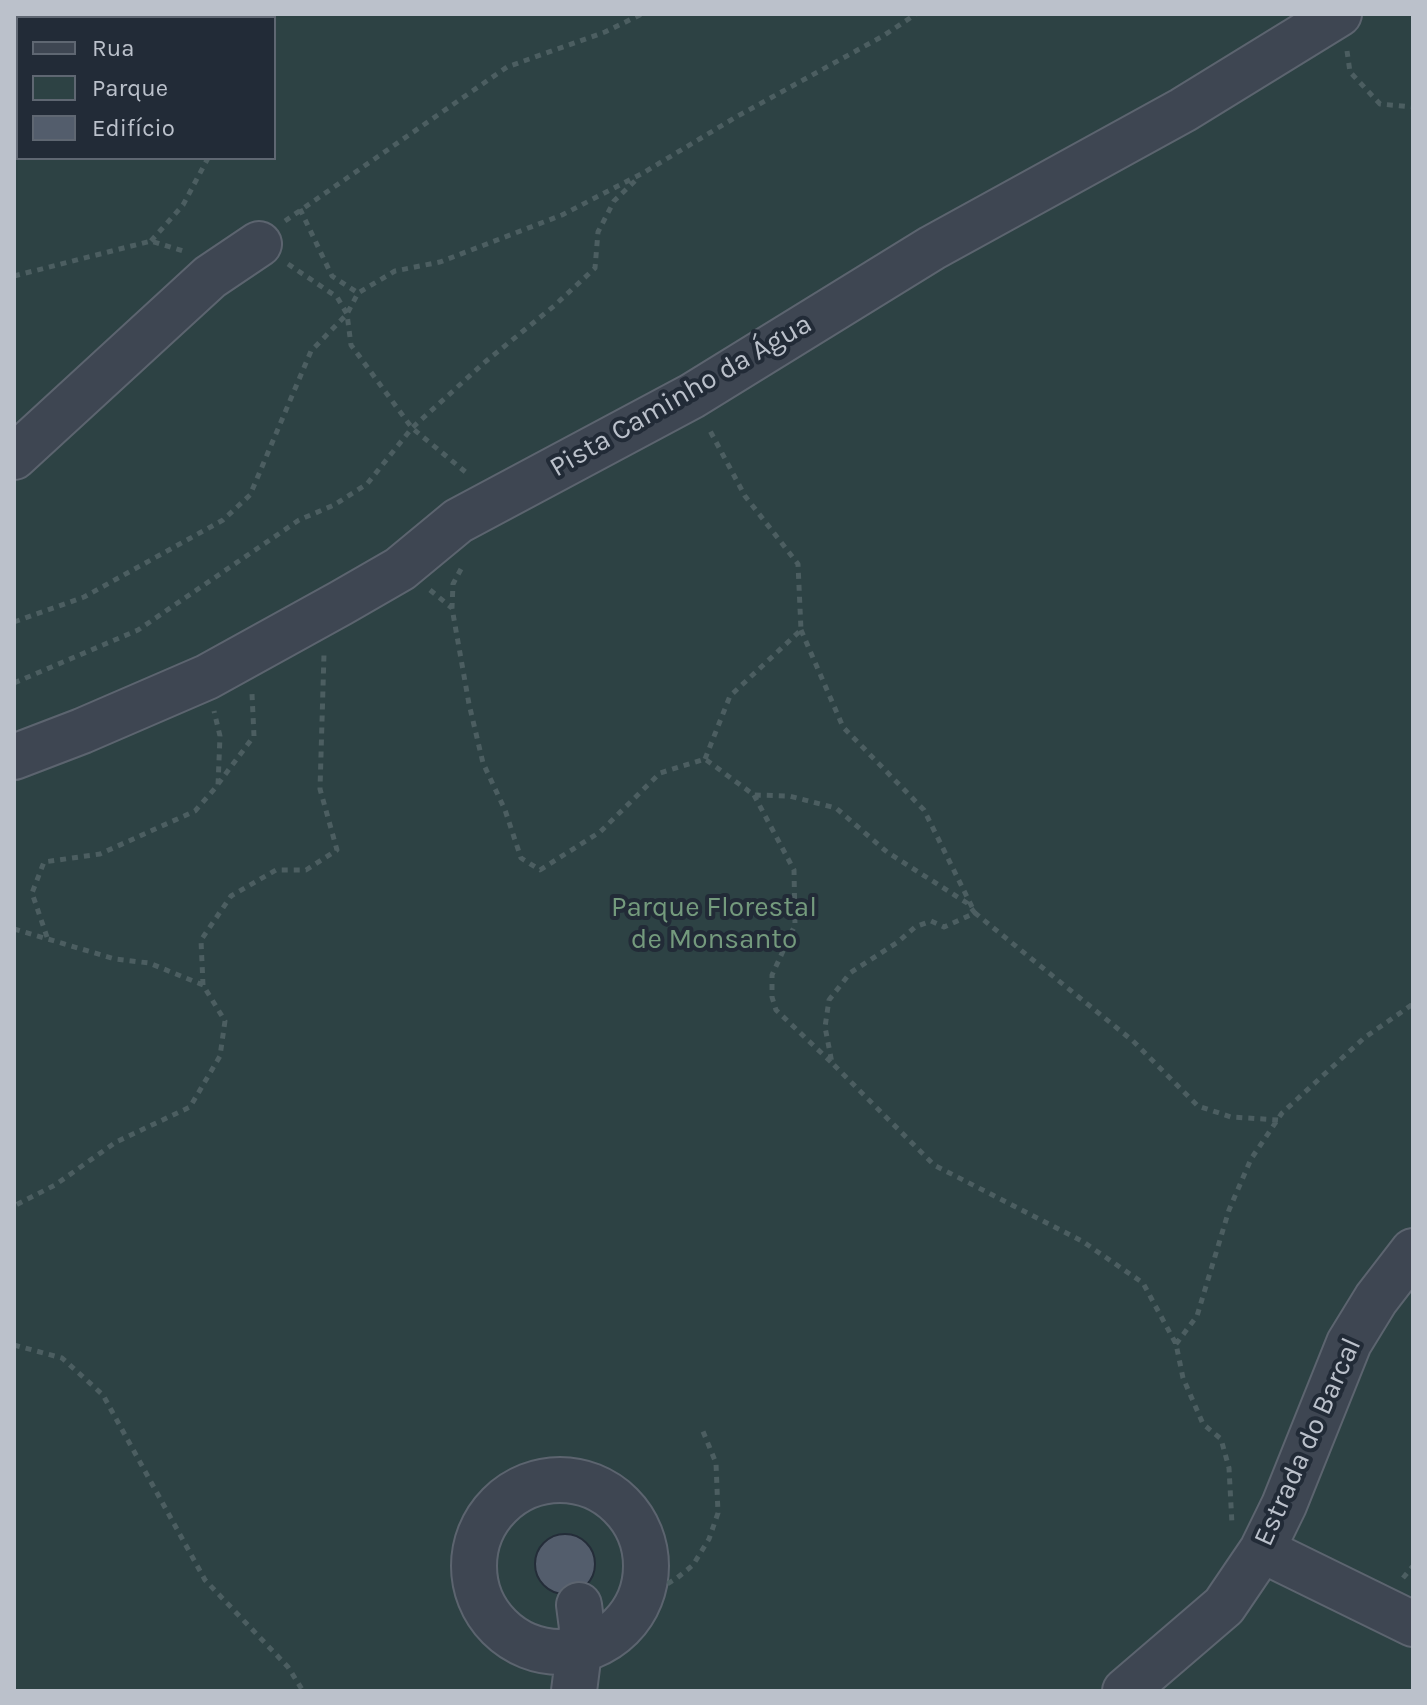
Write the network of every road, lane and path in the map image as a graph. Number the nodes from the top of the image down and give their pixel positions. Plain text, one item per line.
1 (642, 14) edge
2 (916, 14) edge
3 (1342, 28) edge
4 (1413, 107) edge
5 (207, 160) edge
6 (643, 173) junction
7 (300, 209) junction
8 (151, 241) junction
9 (259, 244) junction
10 (14, 276) edge
11 (210, 277) junction
12 (358, 293) junction
13 (347, 314) junction
14 (692, 396) junction
15 (412, 428) junction
16 (14, 457) edge
17 (458, 521) junction
18 (317, 616) junction
19 (14, 622) edge
20 (801, 630) junction
21 (207, 677) junction
22 (14, 683) edge
23 (254, 736) dead end
24 (14, 757) edge
25 (705, 759) junction
26 (218, 785) junction
27 (754, 795) junction
28 (975, 913) junction
29 (14, 929) edge
30 (47, 938) junction
31 (203, 985) junction
32 (1413, 1004) edge
33 (832, 1063) junction
34 (1278, 1120) junction
35 (14, 1206) edge
36 (1413, 1251) edge
37 (1176, 1344) junction
38 (14, 1345) edge
39 (702, 1429) dead end
40 (1262, 1550) junction
41 (645, 1587) junction
42 (579, 1605) dead end
43 (1413, 1624) edge
44 (577, 1671) edge
45 (303, 1691) edge
46 (1125, 1691) edge

1 - 7 path
2 - 6 path
3 - 4 path
3 - 14 street, Pista Caminho da Água
5 - 8 path
6 - 12 path
6 - 15 path
7 - 9 path
7 - 12 path
8 - 10 path
8 - 11 path
9 - 11 street
9 - 13 path
11 - 16 street
12 - 13 path
13 - 15 path
13 - 19 path
14 - 17 street, Pista Caminho da Água
14 - 20 path
15 - 17 path
15 - 22 path
17 - 18 street, Pista Caminho da Água
17 - 25 path
18 - 21 street, Pista Caminho da Água
18 - 31 path
20 - 25 path
20 - 28 path
21 - 24 street, Pista Caminho da Água
21 - 26 path
23 - 26 path
25 - 27 path
26 - 30 path
27 - 28 path
27 - 33 path
28 - 33 path
28 - 34 path
29 - 30 path
30 - 31 path
31 - 35 path
32 - 34 path
33 - 37 path
34 - 37 path
36 - 40 street, Estrada do Barcal
37 - 40 path
38 - 45 path
39 - 41 path
40 - 43 street
40 - 46 street, Estrada do Barcal
41 - 44 street
41 - 44 street
42 - 44 street

